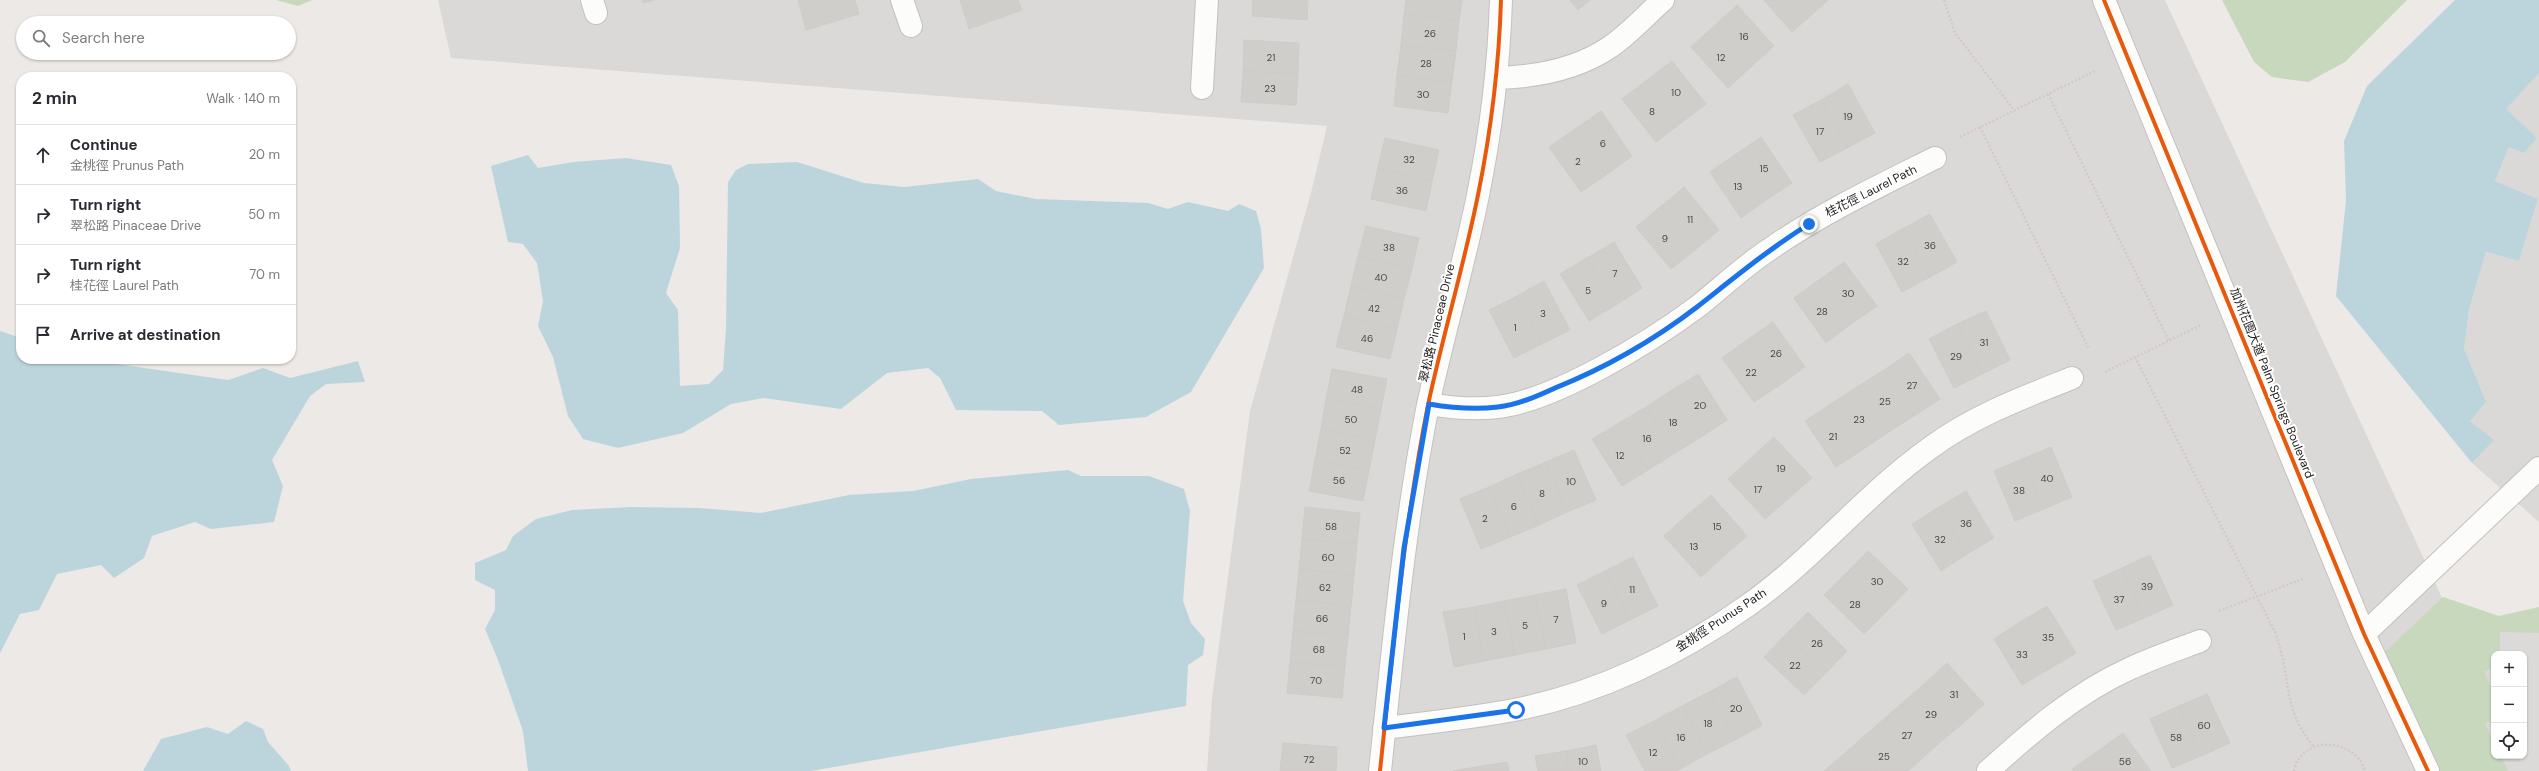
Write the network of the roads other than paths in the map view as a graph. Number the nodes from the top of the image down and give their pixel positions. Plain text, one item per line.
1 (902, 0) edge
2 (1207, 0) edge
3 (1501, 0) edge
4 (1664, 0) edge
5 (2104, 0) edge
6 (911, 26) dead end
7 (1496, 78) junction
8 (1202, 88) dead end
9 (1935, 158) dead end
10 (2072, 378) dead end
11 (1429, 404) junction
12 (2539, 468) edge
13 (2364, 634) junction
14 (2200, 641) dead end
15 (1384, 728) junction
16 (1380, 771) edge
17 (1988, 771) edge
18 (2428, 771) edge

1 - 6 street
2 - 8 street
3 - 7 street, 翠松路 Pinaceae Drive
4 - 7 street
5 - 13 street, 加州花園大道 Palm Springs Boulevard
7 - 11 street, 翠松路 Pinaceae Drive
9 - 11 street, 桂花徑 Laurel Path
10 - 15 street, 金桃徑 Prunus Path
11 - 15 street, 翠松路 Pinaceae Drive
12 - 13 street
13 - 18 street, 加州花園大道 Palm Springs Boulevard
14 - 17 street
15 - 16 street, 翠松路 Pinaceae Drive

